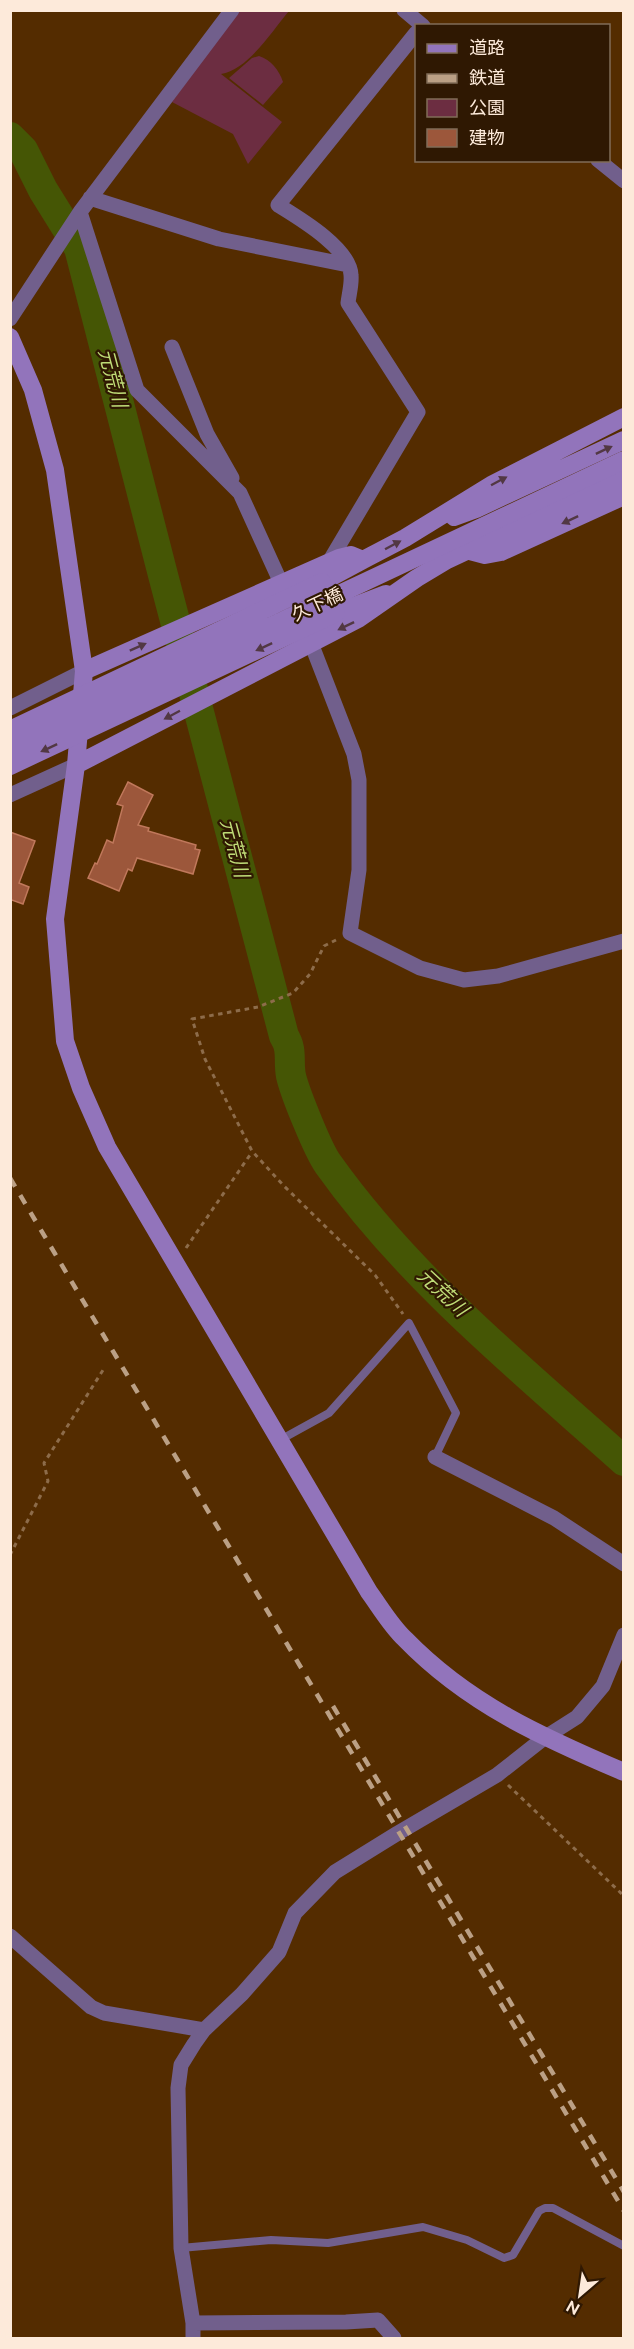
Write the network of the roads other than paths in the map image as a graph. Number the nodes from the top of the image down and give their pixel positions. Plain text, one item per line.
1 (232, 10) edge
2 (404, 10) edge
3 (422, 24) edge
4 (415, 35) edge
5 (600, 162) edge
6 (624, 181) edge
7 (90, 198) junction
8 (80, 212) junction
9 (348, 265) junction
10 (10, 319) edge
11 (10, 337) edge
12 (172, 347) dead end
13 (624, 417) edge
14 (624, 441) edge
15 (624, 460) edge
16 (624, 477) edge
17 (240, 493) junction
18 (624, 496) edge
19 (432, 522) junction
20 (466, 550) junction
21 (363, 560) junction
22 (329, 562) junction
23 (281, 583) junction
24 (399, 590) junction
25 (311, 643) junction
26 (84, 671) junction
27 (10, 708) edge
28 (10, 730) edge
29 (10, 749) edge
30 (76, 765) junction
31 (10, 766) edge
32 (10, 795) edge
33 (624, 941) edge
34 (280, 1440) junction
35 (435, 1457) joint
36 (624, 1564) edge
37 (624, 1635) edge
38 (544, 1738) junction
39 (624, 1772) edge
40 (10, 1936) edge
41 (204, 2030) junction
42 (624, 2246) edge
43 (181, 2248) junction
44 (193, 2331) edge
45 (394, 2338) edge

1 - 7 street
2 - 3 street
4 - 9 street
5 - 6 street
7 - 8 street
7 - 9 street
8 - 10 street
8 - 17 street
9 - 22 street
11 - 26 main road
12 - 17 street
19 -> 13 main road
19 -> 14 main road
15 - 29 main road, 久下橋, bridge
16 - 20 main road
17 - 23 street
18 -> 20 main road
21 -> 19 main road
20 - 24 main road
21 - 22 main road
21 - 28 main road, bridge
22 - 23 main road
26 -> 23 main road
24 -> 25 main road
24 -> 31 main road, bridge
25 -> 30 main road
25 - 33 street
26 - 27 street
26 - 30 main road
30 - 32 street
30 - 34 main road
34 - 35 lane
34 - 38 main road
35 - 36 street
37 - 38 street
38 - 39 main road
38 - 41 street
40 - 41 street
41 - 43 street
42 - 43 lane
43 - 44 street
44 - 45 street

